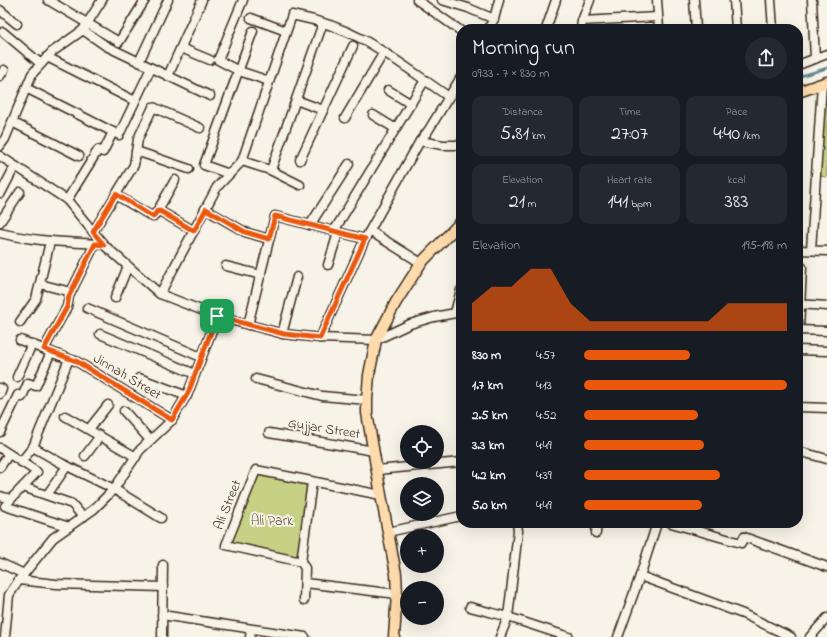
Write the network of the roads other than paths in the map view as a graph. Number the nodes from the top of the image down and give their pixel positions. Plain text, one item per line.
1 (48, 0) edge
2 (102, 0) edge
3 (146, 0) edge
4 (168, 0) edge
5 (202, 0) edge
6 (243, 0) edge
7 (417, 0) edge
8 (442, 0) edge
9 (499, 0) edge
10 (556, 0) edge
11 (590, 0) edge
12 (657, 0) edge
13 (694, 0) edge
14 (734, 0) edge
15 (772, 0) edge
16 (812, 0) edge
17 (0, 10) edge
18 (658, 17) junction
19 (251, 18) dead end
20 (494, 19) junction
21 (617, 20) junction
22 (323, 23) junction
23 (17, 24) dead end
24 (491, 24) edge
25 (548, 24) edge
26 (581, 24) edge
27 (588, 24) edge
28 (617, 24) edge
29 (659, 24) edge
30 (696, 24) edge
31 (736, 24) edge
32 (773, 24) edge
33 (85, 27) junction
34 (456, 27) edge
35 (253, 31) dead end
36 (286, 31) junction
37 (3, 32) dead end
38 (353, 46) dead end
39 (181, 48) junction
40 (384, 52) junction
41 (827, 54) edge
42 (47, 57) junction
43 (815, 59) junction
44 (210, 60) dead end
45 (139, 62) junction
46 (803, 63) edge
47 (41, 64) junction
48 (151, 68) junction
49 (239, 71) junction
50 (168, 76) junction
51 (425, 80) junction
52 (269, 81) junction
53 (824, 83) edge
54 (456, 85) edge
55 (26, 88) junction
56 (388, 90) dead end
57 (803, 90) edge
58 (210, 96) dead end
59 (449, 97) junction
60 (296, 100) junction
61 (135, 101) junction
62 (411, 104) junction
63 (323, 110) junction
64 (373, 115) dead end
65 (345, 118) dead end
66 (12, 122) junction
67 (200, 128) dead end
68 (396, 129) junction
69 (113, 132) junction
70 (420, 142) junction
71 (456, 145) edge
72 (0, 146) edge
73 (136, 151) junction
74 (0, 156) edge
75 (79, 156) dead end
76 (300, 160) dead end
77 (242, 161) junction
78 (349, 164) dead end
79 (15, 166) junction
80 (189, 169) dead end
81 (271, 170) junction
82 (229, 174) junction
83 (175, 180) dead end
84 (300, 185) dead end
85 (20, 192) dead end
86 (1, 193) dead end
87 (116, 194) junction
88 (67, 200) junction
89 (206, 209) junction
90 (158, 210) junction
91 (0, 222) edge
92 (310, 225) junction
93 (456, 227) edge
94 (194, 231) junction
95 (370, 231) junction
96 (93, 232) junction
97 (336, 232) junction
98 (0, 233) edge
99 (269, 239) junction
100 (365, 239) junction
101 (50, 242) junction
102 (95, 244) junction
103 (104, 245) junction
104 (803, 250) edge
105 (811, 250) junction
106 (827, 252) edge
107 (421, 263) junction
108 (328, 265) dead end
109 (128, 266) junction
110 (226, 266) dead end
111 (261, 275) junction
112 (297, 277) dead end
113 (40, 284) junction
114 (71, 292) junction
115 (160, 294) junction
116 (115, 298) dead end
117 (803, 304) edge
118 (827, 306) edge
119 (87, 308) dead end
120 (456, 312) edge
121 (217, 316) junction
122 (20, 322) dead end
123 (248, 325) junction
124 (803, 330) edge
125 (827, 331) edge
126 (100, 334) dead end
127 (282, 334) junction
128 (320, 338) junction
129 (20, 340) dead end
130 (376, 340) junction
131 (32, 344) junction
132 (803, 350) edge
133 (48, 351) junction
134 (827, 352) edge
135 (201, 357) junction
136 (69, 359) junction
137 (195, 374) junction
138 (18, 377) dead end
139 (139, 378) dead end
140 (256, 379) dead end
141 (0, 388) edge
142 (0, 394) edge
143 (186, 396) junction
144 (367, 400) junction
145 (108, 405) dead end
146 (803, 407) edge
147 (827, 408) edge
148 (124, 411) dead end
149 (65, 416) dead end
150 (172, 420) junction
151 (89, 430) junction
152 (0, 432) edge
153 (269, 433) dead end
154 (100, 436) junction
155 (150, 440) junction
156 (33, 447) junction
157 (0, 448) edge
158 (374, 450) junction
159 (803, 453) edge
160 (9, 454) junction
161 (85, 456) dead end
162 (136, 457) junction
163 (827, 459) edge
164 (21, 462) junction
165 (456, 462) edge
166 (0, 466) edge
167 (67, 466) junction
168 (377, 470) junction
169 (312, 482) junction
170 (23, 487) junction
171 (114, 489) junction
172 (47, 495) junction
173 (381, 495) junction
174 (0, 496) edge
175 (11, 499) junction
176 (83, 517) junction
177 (456, 517) edge
178 (161, 518) dead end
179 (68, 527) junction
180 (518, 528) edge
181 (596, 528) edge
182 (655, 528) edge
183 (689, 528) edge
184 (388, 532) junction
185 (596, 533) dead end
186 (300, 562) junction
187 (0, 563) edge
188 (163, 565) dead end
189 (827, 567) edge
190 (640, 576) junction
191 (21, 577) junction
192 (305, 583) junction
193 (163, 588) junction
194 (397, 594) junction
195 (304, 600) dead end
196 (470, 607) dead end
197 (162, 615) junction
198 (508, 617) junction
199 (825, 623) edge
200 (250, 633) edge
201 (2, 637) edge
202 (162, 637) edge
203 (305, 637) edge
204 (394, 637) edge
205 (500, 637) edge
206 (569, 637) edge
207 (618, 637) edge
208 (791, 637) edge
209 (810, 637) edge

1 - 33 street
2 - 33 street
3 - 33 street
4 - 45 street
5 - 39 street
6 - 49 street
7 - 34 street
8 - 20 street
9 - 20 street
10 - 25 street
11 - 26 street
12 - 18 street
13 - 30 street
14 - 31 street
15 - 32 street
16 - 43 street
17 - 23 street
18 - 21 street
18 - 29 street
19 - 36 street
20 - 24 street
21 - 27 street
21 - 28 street
22 - 36 street
22 - 40 street
22 - 60 street
33 - 42 street
33 - 45 street
35 - 49 street
36 - 52 street
37 - 47 street
38 - 63 street
39 - 44 street
39 - 50 street
40 - 51 street
40 - 65 street
41 - 43 street
42 - 47 street
42 - 61 street
43 - 46 street
45 - 48 street
47 - 55 street
48 - 50 street
48 - 61 street
49 - 52 street
49 - 82 street
50 - 58 street
51 - 59 street
51 - 62 street
52 - 77 street
53 - 57 main road
53 - 105 street
54 - 59 street
55 - 66 street
55 - 69 street
56 - 62 street
59 - 70 street
60 - 63 street
60 - 81 street
61 - 69 street
62 - 68 street
63 - 76 street
64 - 68 street
66 - 72 street
66 - 75 street
67 - 73 street
68 - 97 street
69 - 88 street
70 - 71 street
70 - 95 street
73 - 80 street
73 - 87 street
74 - 79 street
77 - 81 street
77 - 82 street
78 - 92 street
79 - 86 street
79 - 88 street
81 - 84 street
82 - 89 street
83 - 90 street
85 - 91 street
87 - 90 street
87 - 96 street
88 - 96 street
89 - 94 street
89 - 99 street
90 - 94 street
92 - 97 street
92 - 99 street
93 - 107 main road
94 - 115 street
95 - 100 street
95 - 107 street
96 - 103 street
97 - 100 street
97 - 108 street
98 - 101 street
99 - 111 street
100 - 128 street
101 - 102 street
101 - 113 street
102 - 103 street
102 - 114 street
103 - 109 street
104 - 105 street
105 - 106 street
107 - 130 main road
109 - 115 street
109 - 116 street
110 - 111 street
111 - 123 street
112 - 127 street
113 - 114 street
113 - 122 street
114 - 133 street
115 - 121 street
117 - 118 street
119 - 135 street
120 - 130 street
121 - 123 street
121 - 135 street
123 - 127 street
124 - 125 street
126 - 137 street
127 - 128 street
128 - 130 street
129 - 131 street, Jinnah Street
130 - 144 main road
131 - 133 street, Jinnah Street
131 - 138 street
132 - 134 street
133 - 136 street, Jinnah Street
133 - 152 street
135 - 137 street
136 - 150 street, Jinnah Street
136 - 156 street
137 - 143 street
139 - 143 street
140 - 144 street
141 - 142 street
143 - 150 street
144 - 158 main road
145 - 151 street
146 - 147 street
148 - 155 street
149 - 151 street
150 - 155 street
151 - 154 street
153 - 158 street, Gujjar Street
154 - 161 street
154 - 162 street
155 - 162 street
156 - 164 street
156 - 167 street
157 - 160 street
158 - 168 main road
159 - 163 street
160 - 164 street
160 - 166 street
162 - 171 street
164 - 170 street
165 - 168 street
167 - 171 street
167 - 172 street
168 - 173 main road
169 - 173 street, Ali Street
169 - 186 street
169 - 186 street, Ali Street
170 - 172 street
170 - 175 street
171 - 176 street
171 - 178 street
172 - 176 street
173 - 184 main road
174 - 175 street
175 - 179 street
176 - 179 street
177 - 184 street
179 - 191 street
180 - 198 street
181 - 185 street
182 - 190 street
183 - 189 street
184 - 194 main road
186 - 192 street
187 - 191 street
188 - 193 street
190 - 207 street
190 - 208 street
191 - 193 street
191 - 201 street
192 - 194 street
192 - 195 street
193 - 197 street
194 - 204 main road
196 - 198 street
197 - 200 street
197 - 202 street
198 - 205 street
198 - 206 street
199 - 209 street
200 - 203 street

